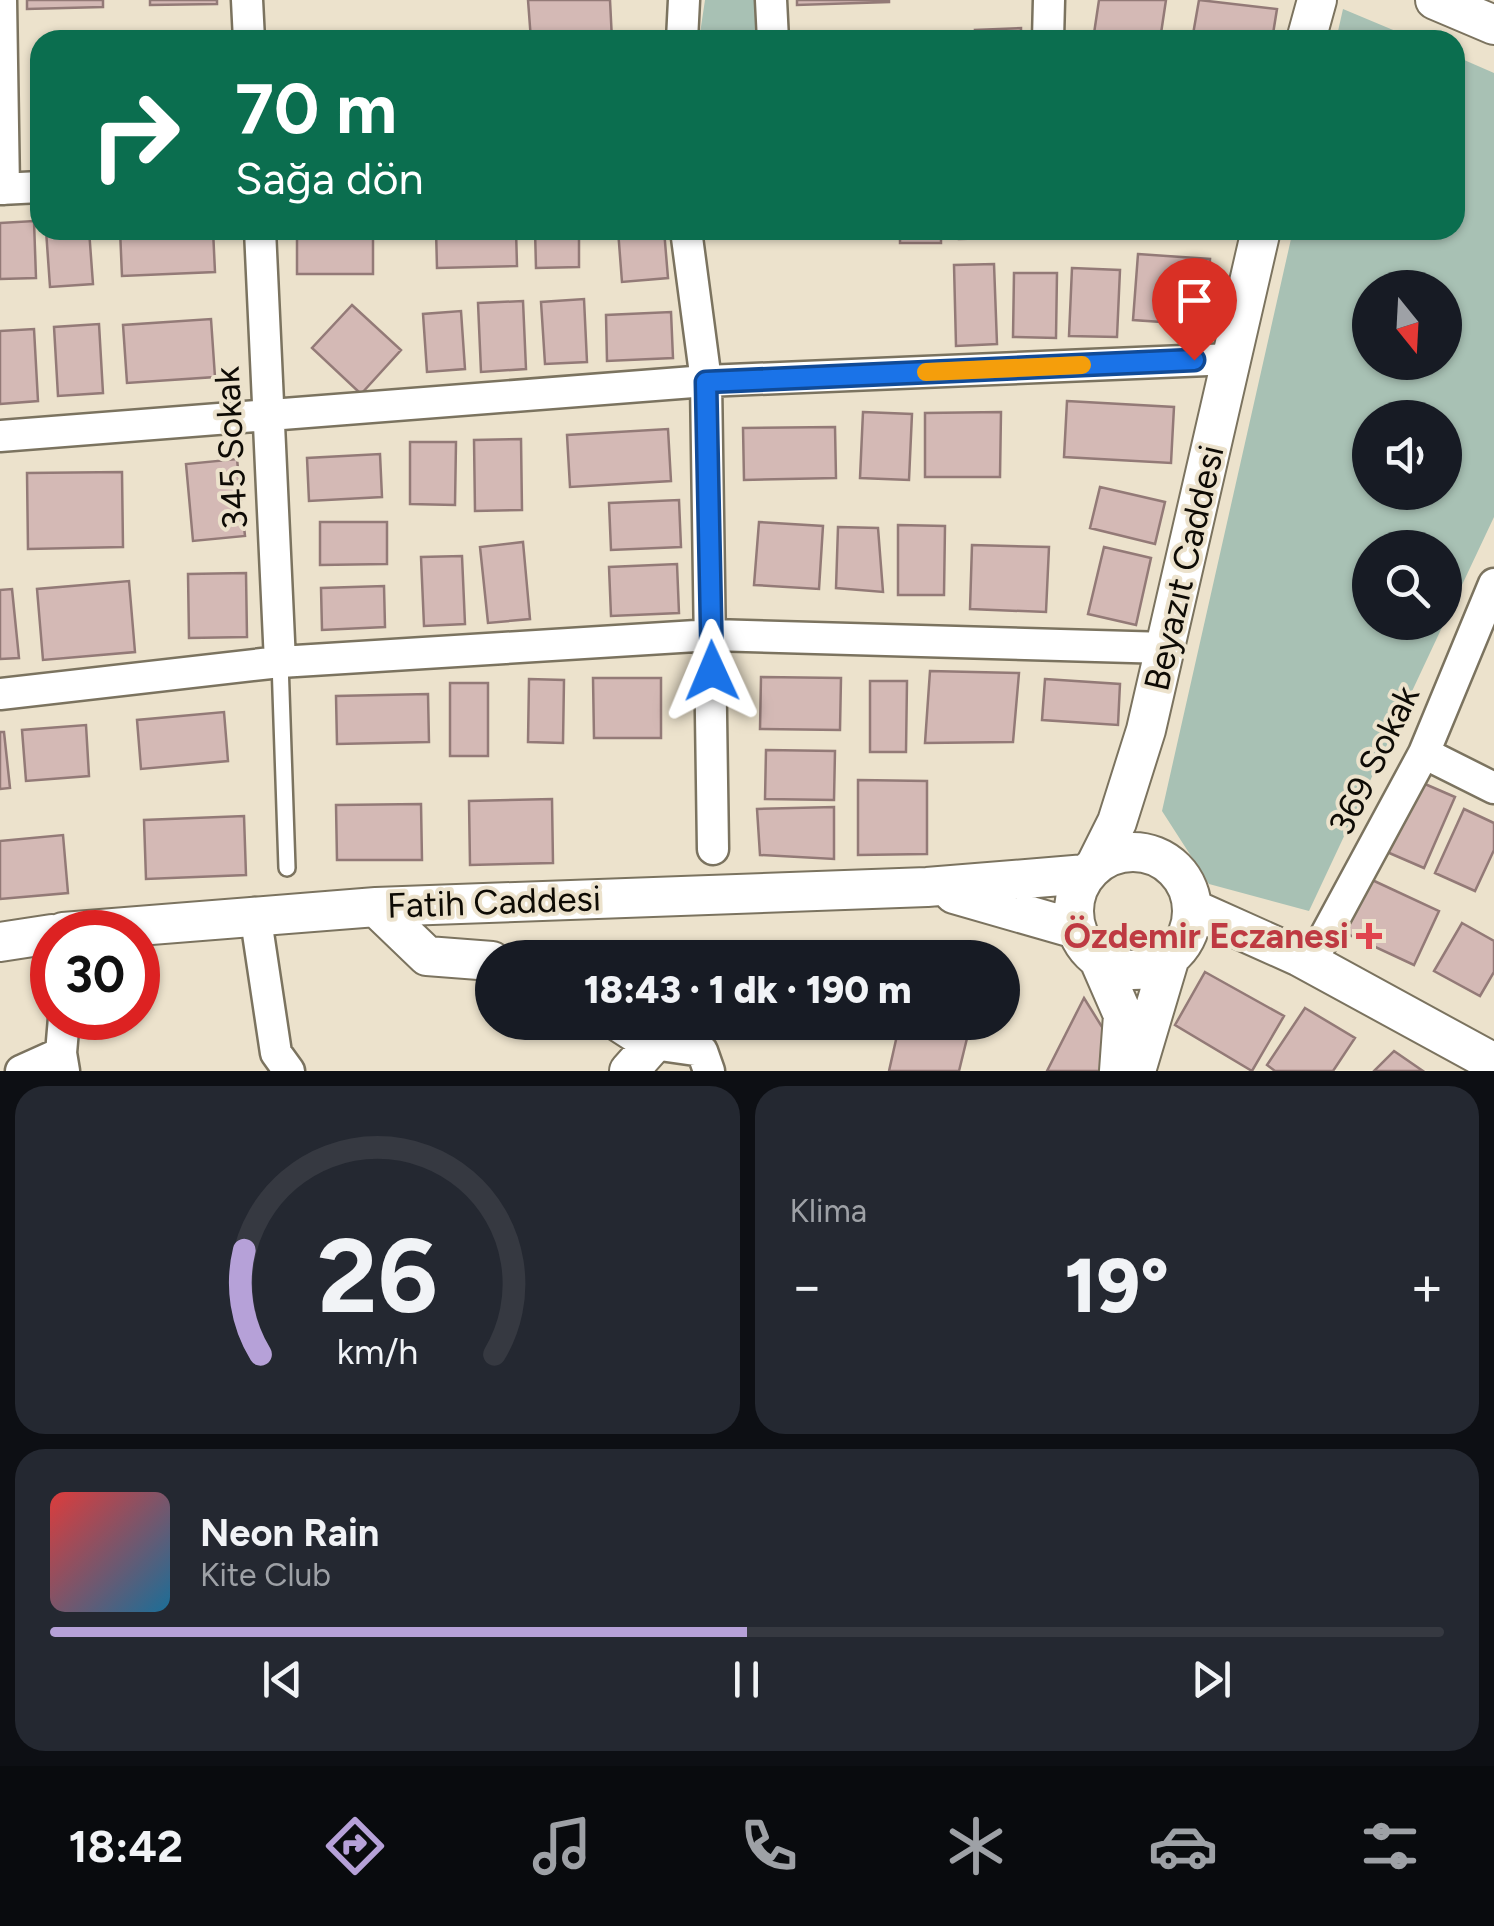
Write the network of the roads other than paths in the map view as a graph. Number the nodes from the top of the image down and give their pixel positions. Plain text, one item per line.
1 (1, 0) edge
2 (247, 0) edge
3 (684, 0) edge
4 (771, 0) edge
5 (1049, 0) edge
6 (1317, 0) edge
7 (1436, 0) edge
8 (1494, 25) edge
9 (248, 30) edge
10 (682, 30) edge
11 (772, 30) edge
12 (1048, 30) edge
13 (1309, 30) edge
14 (30, 188) edge
15 (2, 189) edge
16 (260, 240) edge
17 (687, 240) edge
18 (1259, 240) edge
19 (1232, 359) junction
20 (706, 382) junction
21 (266, 418) junction
22 (0, 436) edge
23 (1494, 584) edge
24 (712, 635) junction
25 (1167, 648) junction
26 (280, 662) junction
27 (0, 694) edge
28 (1146, 730) junction
29 (1424, 753) junction
30 (1494, 788) edge
31 (713, 848) dead end
32 (286, 868) dead end
33 (1091, 869) junction
34 (1178, 871) junction
35 (927, 887) junction
36 (376, 906) junction
37 (255, 914) junction
38 (160, 923) edge
39 (1076, 929) junction
40 (1184, 932) junction
41 (30, 937) edge
42 (0, 942) edge
43 (475, 960) edge
44 (1099, 960) junction
45 (1310, 964) junction
46 (1350, 988) junction
47 (641, 1057) edge
48 (63, 1062) edge
49 (1494, 1063) edge
50 (21, 1071) edge
51 (289, 1071) edge
52 (709, 1071) edge
53 (1119, 1071) edge
54 (1136, 1071) edge

1 - 15 street
2 - 9 street
3 - 10 street
4 - 11 street
5 - 12 street
6 - 13 street
7 - 8 street
14 - 15 street
16 - 21 street, 345 Sokak
17 - 20 street
18 - 19 street, Beyazıt Caddesi
19 - 20 street
19 - 25 street, Beyazıt Caddesi
20 - 21 street
20 - 24 street
21 - 22 street
21 - 26 street, 345 Sokak
23 - 29 street, 369 Sokak
24 - 25 street
24 - 26 street
24 - 31 street
25 - 28 street, Beyazıt Caddesi
26 - 27 street
26 - 32 lane
28 - 33 street
28 - 34 street
29 - 30 street
29 - 45 street, 369 Sokak
33 - 34 street, Fatih Caddesi
33 - 35 street, Fatih Caddesi
33 - 39 street
34 - 40 street
35 - 36 street, Fatih Caddesi
35 - 39 street, Fatih Caddesi
36 - 37 street, Fatih Caddesi
36 - 43 street
37 - 38 street, Fatih Caddesi
37 - 51 street
39 - 44 street
40 - 44 street
40 - 45 street
40 - 46 street
40 - 54 street
41 - 42 street
44 - 53 street
45 - 46 street
46 - 49 street
47 - 52 street
48 - 50 street

